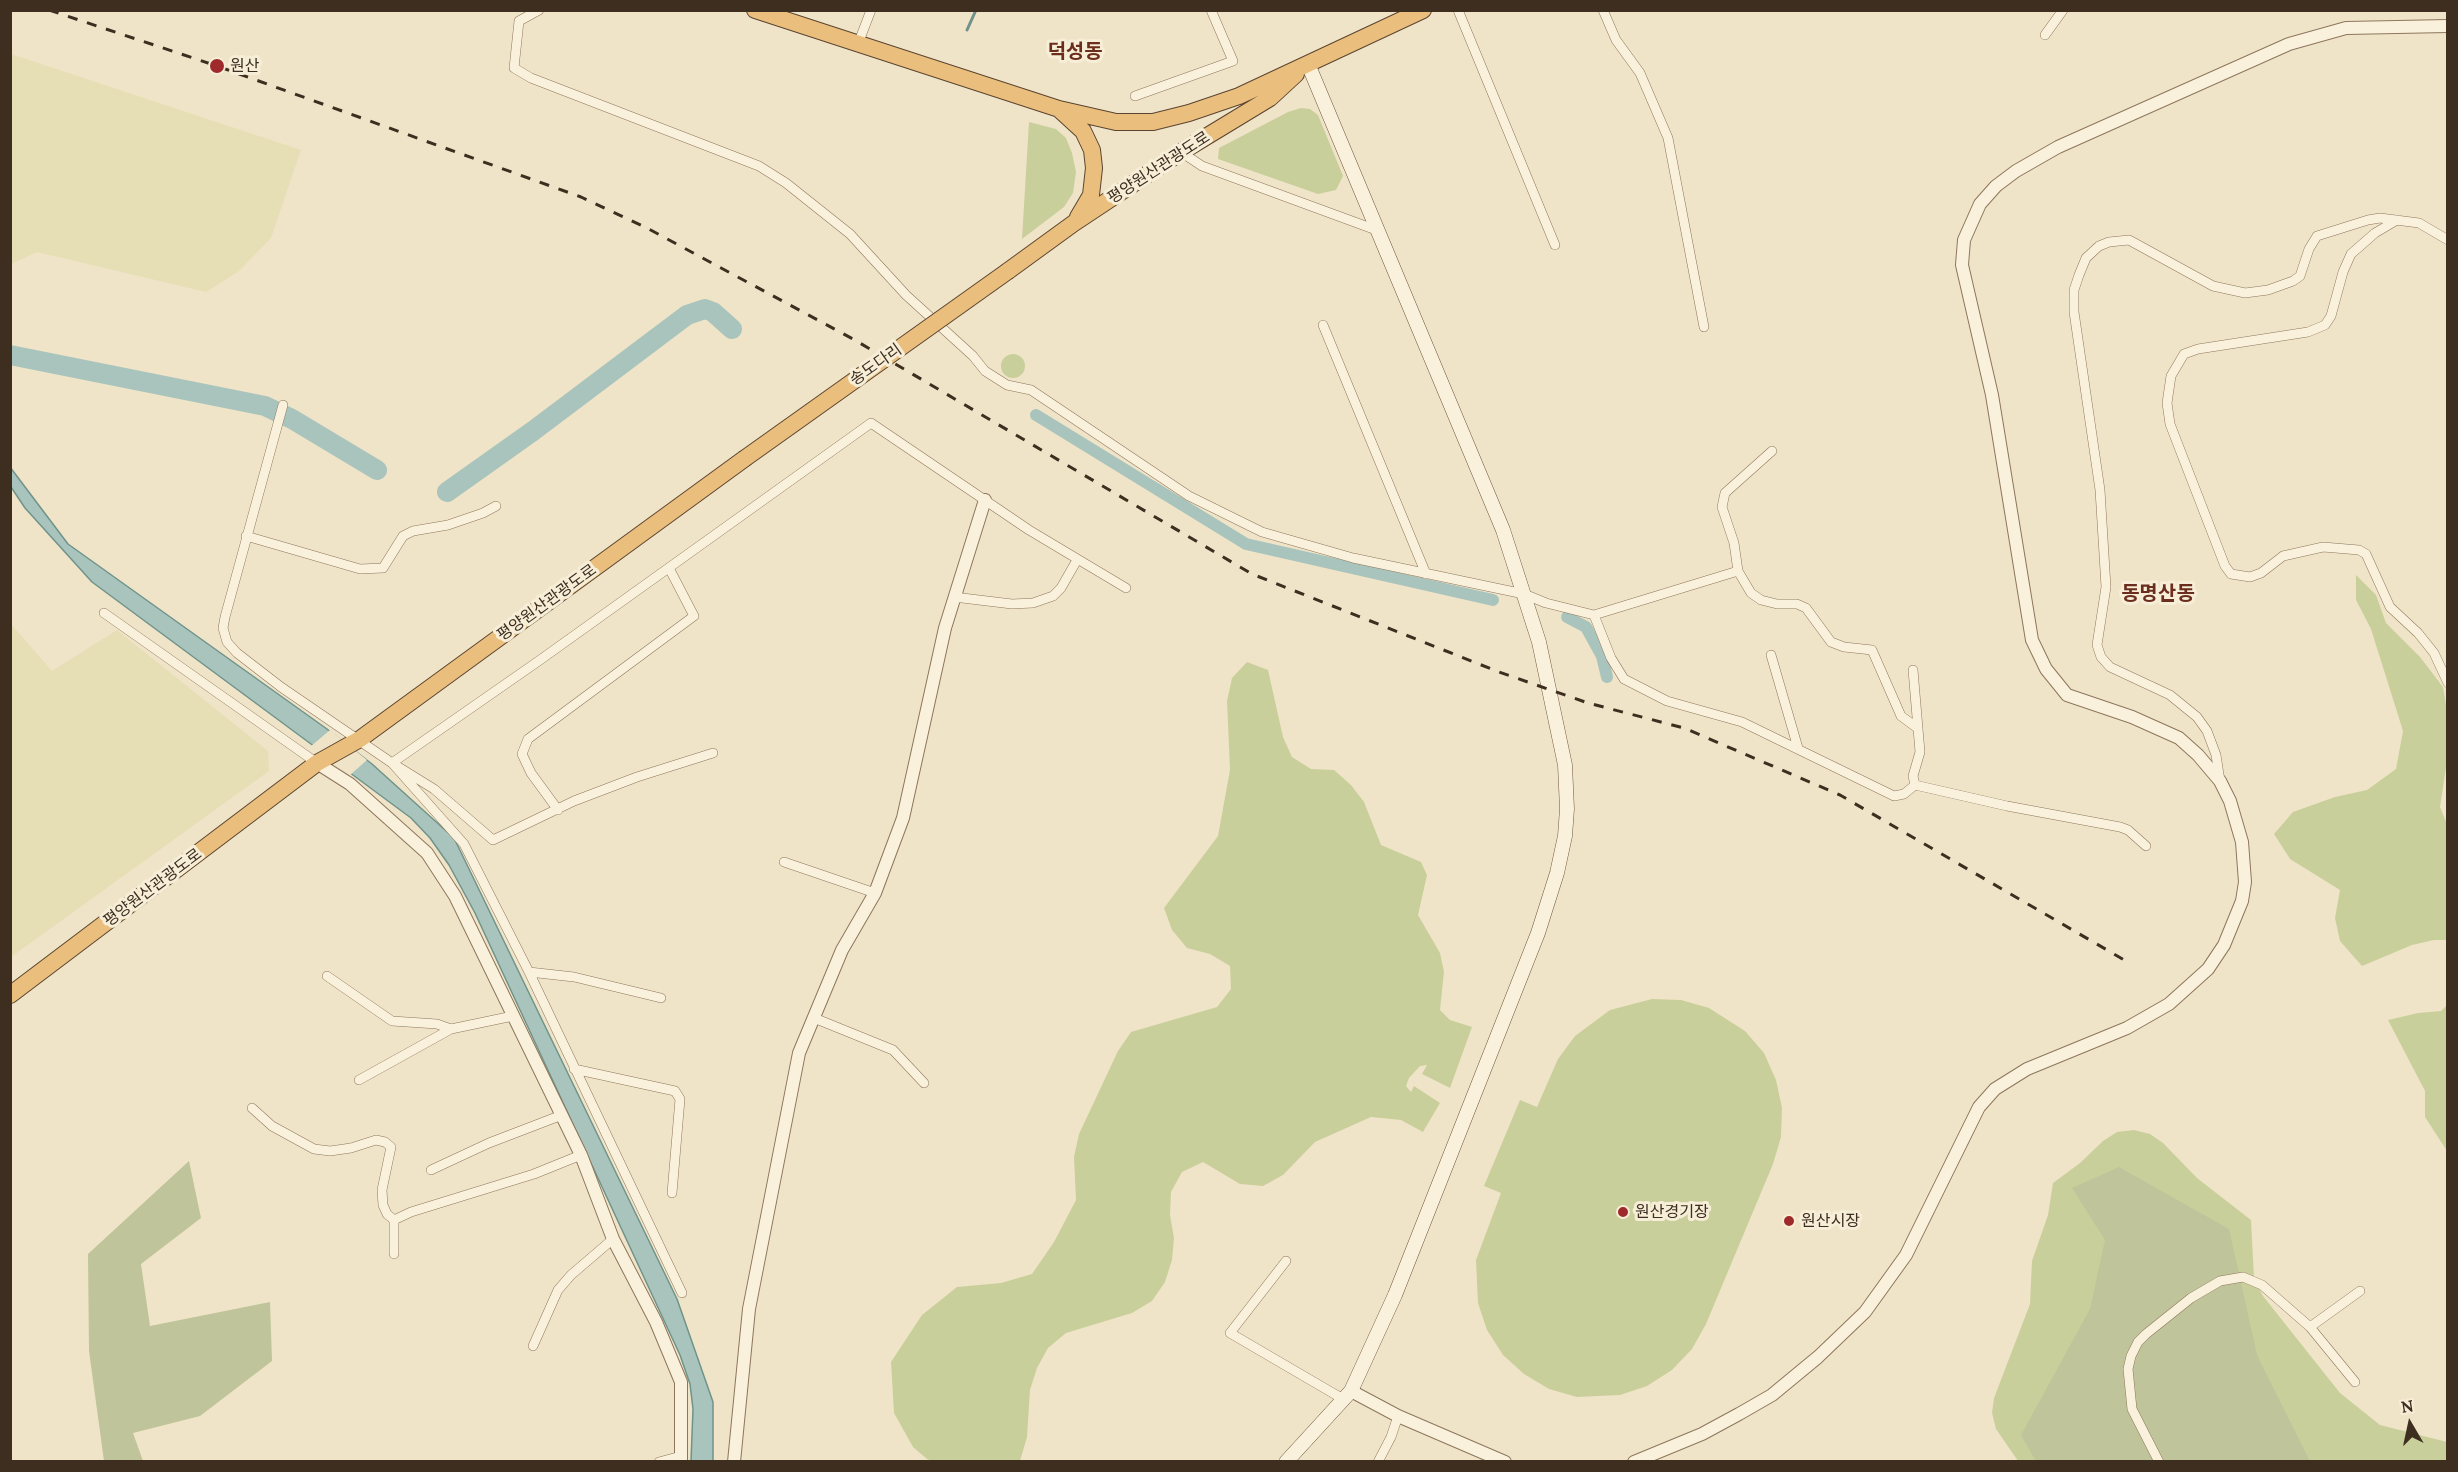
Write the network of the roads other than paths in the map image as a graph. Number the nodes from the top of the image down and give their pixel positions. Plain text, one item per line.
1 (539, 10) edge
2 (755, 10) edge
3 (871, 10) edge
4 (1211, 10) edge
5 (1423, 10) edge
6 (1458, 10) edge
7 (1603, 10) edge
8 (2063, 10) edge
9 (2448, 26) edge
10 (2045, 35) dead end
11 (858, 44) junction
12 (1308, 64) junction
13 (1135, 96) dead end
14 (1059, 109) junction
15 (1181, 152) junction
16 (2397, 220) junction
17 (1074, 223) junction
18 (1380, 231) junction
19 (2448, 240) edge
20 (1555, 245) dead end
21 (1008, 271) joint
22 (1323, 325) dead end
23 (1704, 327) dead end
24 (283, 405) dead end
25 (1772, 451) dead end
26 (744, 459) joint
27 (985, 500) junction
28 (496, 506) dead end
29 (246, 537) junction
30 (1077, 560) junction
31 (669, 568) junction
32 (1738, 571) junction
33 (1426, 574) junction
34 (1126, 588) dead end
35 (1524, 594) junction
36 (954, 597) junction
37 (104, 613) dead end
38 (1594, 615) junction
39 (1771, 655) dead end
40 (1913, 670) dead end
41 (2448, 683) edge
42 (1916, 726) junction
43 (354, 742) junction
44 (1798, 748) junction
45 (713, 753) dead end
46 (320, 761) junction
47 (392, 763) junction
48 (2220, 781) junction
49 (1915, 785) junction
50 (558, 810) junction
51 (2146, 846) dead end
52 (784, 862) dead end
53 (875, 893) junction
54 (530, 972) junction
55 (327, 976) dead end
56 (10, 995) edge
57 (661, 998) dead end
58 (513, 1016) junction
59 (814, 1018) junction
60 (450, 1029) junction
61 (573, 1069) junction
62 (359, 1080) dead end
63 (924, 1083) dead end
64 (252, 1108) dead end
65 (562, 1116) junction
66 (581, 1155) junction
67 (431, 1170) dead end
68 (672, 1193) dead end
69 (394, 1220) junction
70 (613, 1239) junction
71 (394, 1254) dead end
72 (1286, 1261) dead end
73 (2360, 1291) dead end
74 (682, 1293) dead end
75 (2310, 1327) junction
76 (533, 1346) dead end
77 (2355, 1382) dead end
78 (1347, 1395) junction
79 (1398, 1416) junction
80 (681, 1459) edge
81 (659, 1461) edge
82 (734, 1461) edge
83 (1286, 1461) edge
84 (1378, 1461) edge
85 (1505, 1461) edge
86 (1634, 1461) edge
87 (2159, 1461) edge

1 - 33 street
2 - 11 highway
3 - 11 street
4 - 13 street
5 - 12 highway
6 - 20 street
7 - 23 street
8 - 10 street
9 - 48 street
11 - 14 highway
12 - 14 highway
12 - 15 highway, 평양원산관광도로
12 - 18 main road
14 - 17 highway
15 - 17 highway, 평양원산관광도로
15 - 18 street
16 - 19 street
16 - 41 street
16 - 48 street
17 - 21 highway, 평양원산관광도로
18 - 35 main road
21 - 26 highway, 송도다리, bridge
22 - 33 street
24 - 29 street
25 - 32 street
26 - 43 highway, 평양원산관광도로
27 - 30 street
27 - 31 street
27 - 36 street
28 - 29 street
29 - 43 street
30 - 34 street
30 - 36 street
31 - 47 street
31 - 50 street
32 - 38 street
32 - 42 street
33 - 35 street
35 - 38 street
35 - 78 main road
36 - 53 street
37 - 46 street
38 - 44 street
39 - 44 street
40 - 42 street
42 - 49 street
43 - 46 highway, 평양원산관광도로
43 - 47 street
44 - 49 street
45 - 50 street
46 - 56 highway, 평양원산관광도로
46 - 58 street
47 - 50 street
47 - 54 street
48 - 86 street
49 - 51 street
52 - 53 street
53 - 59 street
54 - 57 street
54 - 61 street
55 - 60 street
58 - 60 street
58 - 65 street
59 - 63 street
59 - 82 street
60 - 62 street
61 - 68 street
61 - 74 street
64 - 69 street
65 - 66 street
65 - 67 street
66 - 69 street
66 - 70 street
69 - 71 street
70 - 76 street
70 - 80 street
72 - 78 street
73 - 75 street
75 - 77 street
75 - 87 street
78 - 79 street
78 - 83 main road
79 - 84 street
79 - 85 street
80 - 81 street

